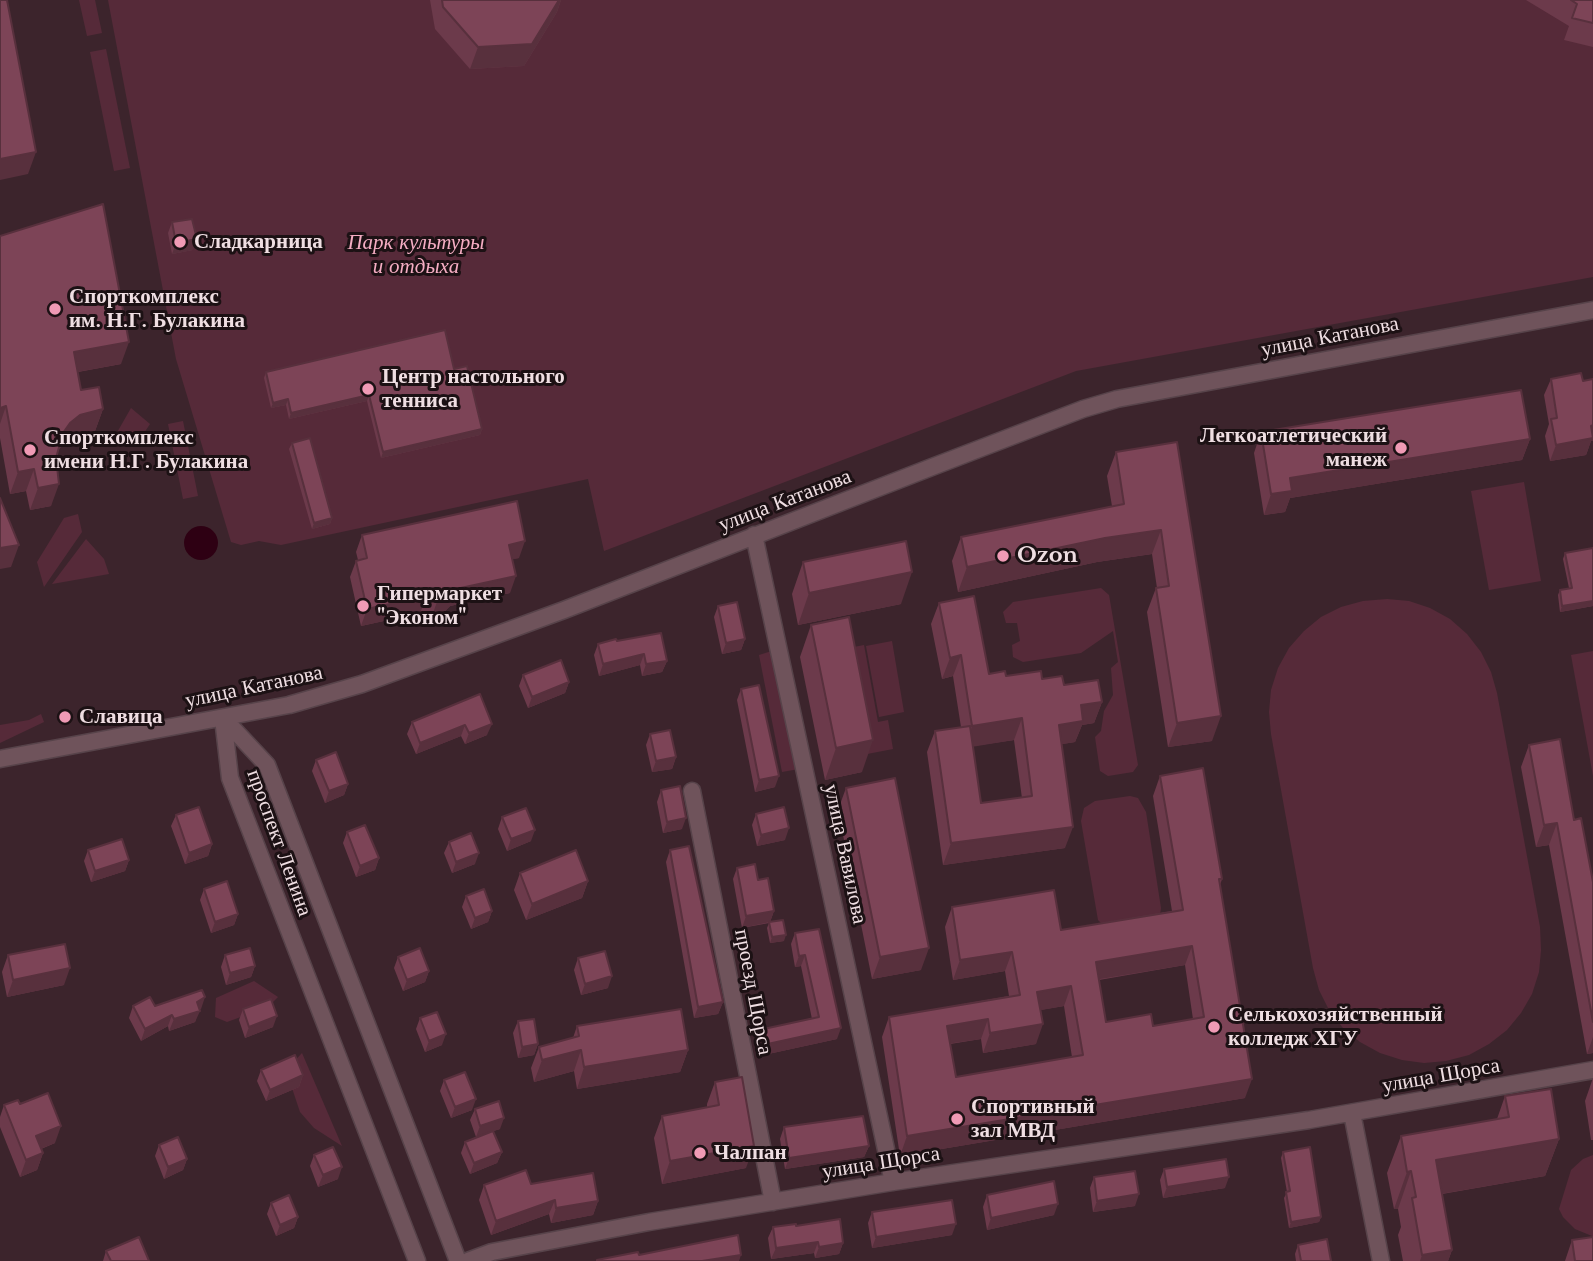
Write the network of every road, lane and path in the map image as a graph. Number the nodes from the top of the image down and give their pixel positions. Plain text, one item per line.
1 (1593, 310) edge
2 (754, 536) junction
3 (223, 718) junction
4 (0, 759) edge
5 (692, 790) dead end
6 (1593, 1070) edge
7 (1352, 1113) junction
8 (893, 1182) junction
9 (773, 1202) junction
10 (417, 1261) edge
11 (458, 1261) edge
12 (468, 1261) edge
13 (1381, 1261) edge

1 - 2 street, улица Катанова
2 - 3 street, улица Катанова
2 - 8 street, улица Вавилова
3 - 4 street, улица Катанова
3 - 10 street, проспект Ленина
3 - 11 street, проспект Ленина
5 - 9 street, проезд Щорса
6 - 7 street, улица Щорса
7 - 8 street, улица Щорса
7 - 13 street
8 - 9 street, улица Щорса
9 - 12 street, улица Щорса

